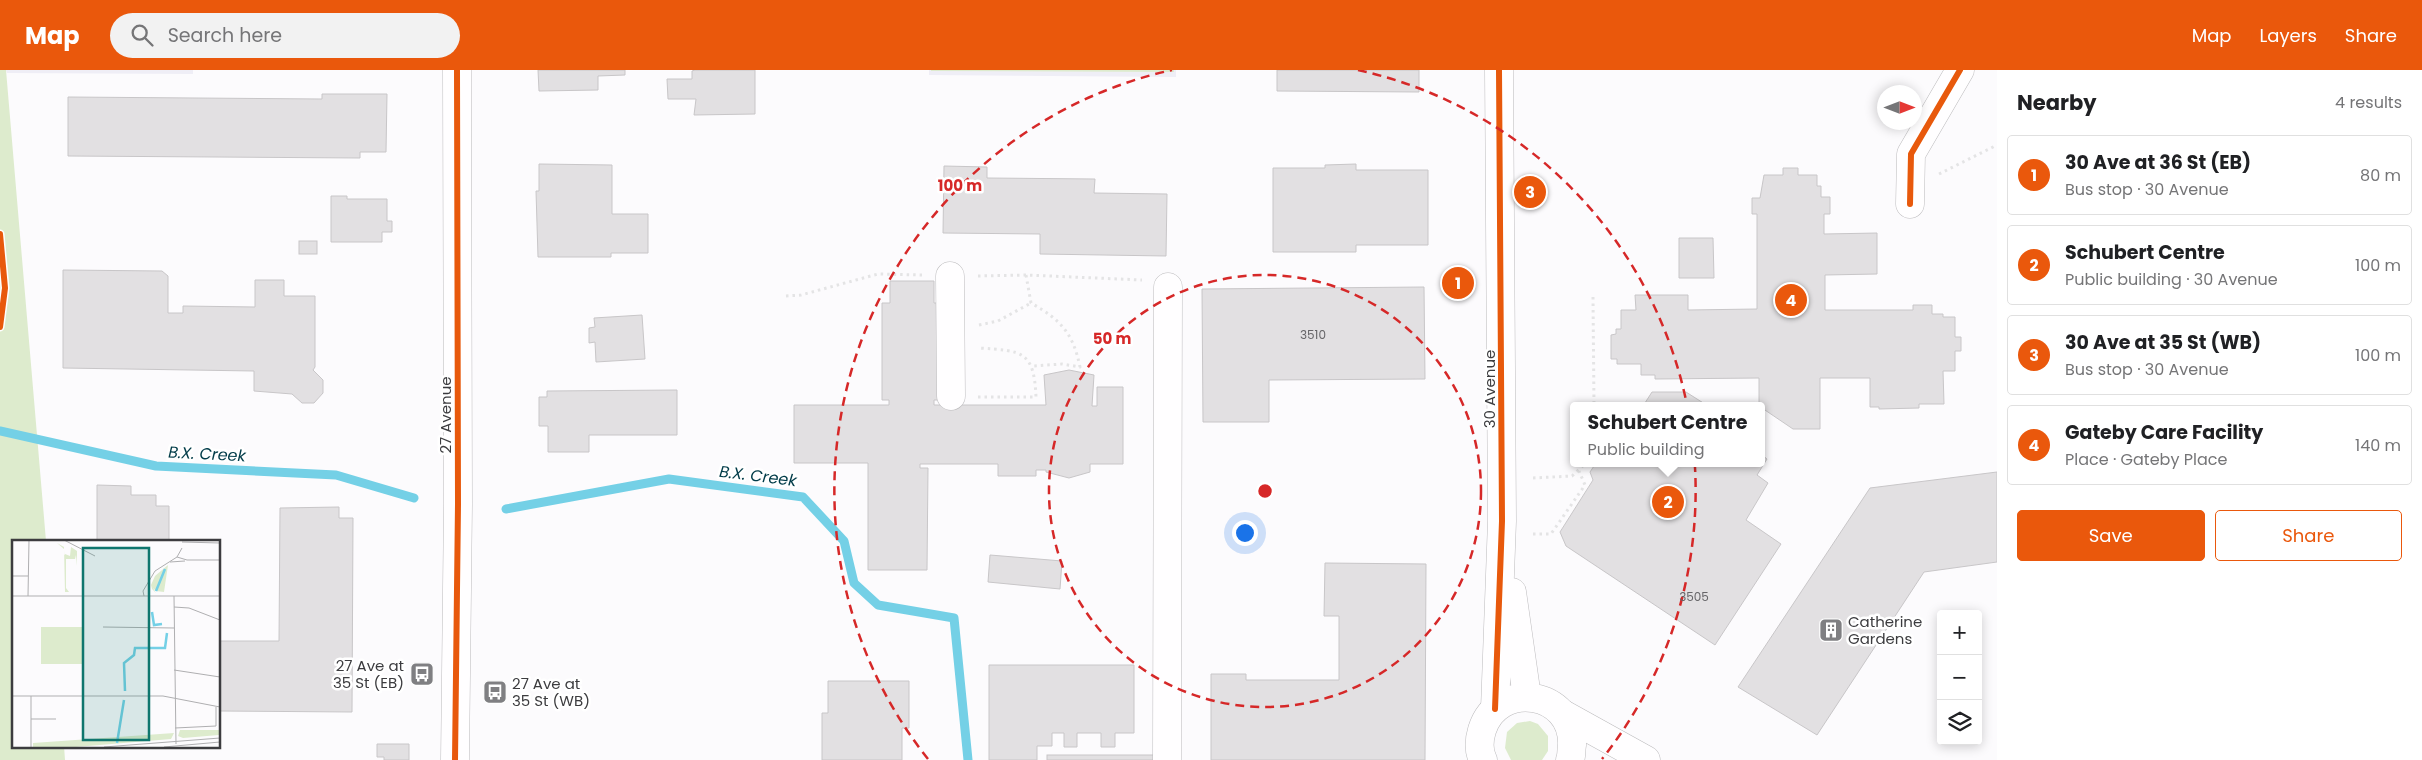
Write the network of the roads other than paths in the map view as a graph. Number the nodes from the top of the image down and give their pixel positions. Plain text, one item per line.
1 (457, 70) edge
2 (1500, 70) edge
3 (1960, 70) edge
4 (1910, 204) dead end
5 (950, 276) dead end
6 (1168, 287) dead end
7 (952, 396) road end
8 (1502, 521) junction
9 (1527, 697) junction
10 (1495, 708) junction
11 (1562, 714) junction
12 (455, 760) edge
13 (1167, 760) edge
14 (1483, 760) edge
15 (1570, 760) edge
16 (1646, 760) edge

1 - 12 street, 27 Avenue
2 - 8 street, 30 Avenue
3 - 4 street
5 - 7 street
6 - 13 street
8 - 9 street, 30 Avenue
8 - 10 street, 30 Avenue
9 - 10 street
9 - 11 street
10 - 14 street
11 - 15 street
11 - 16 street

